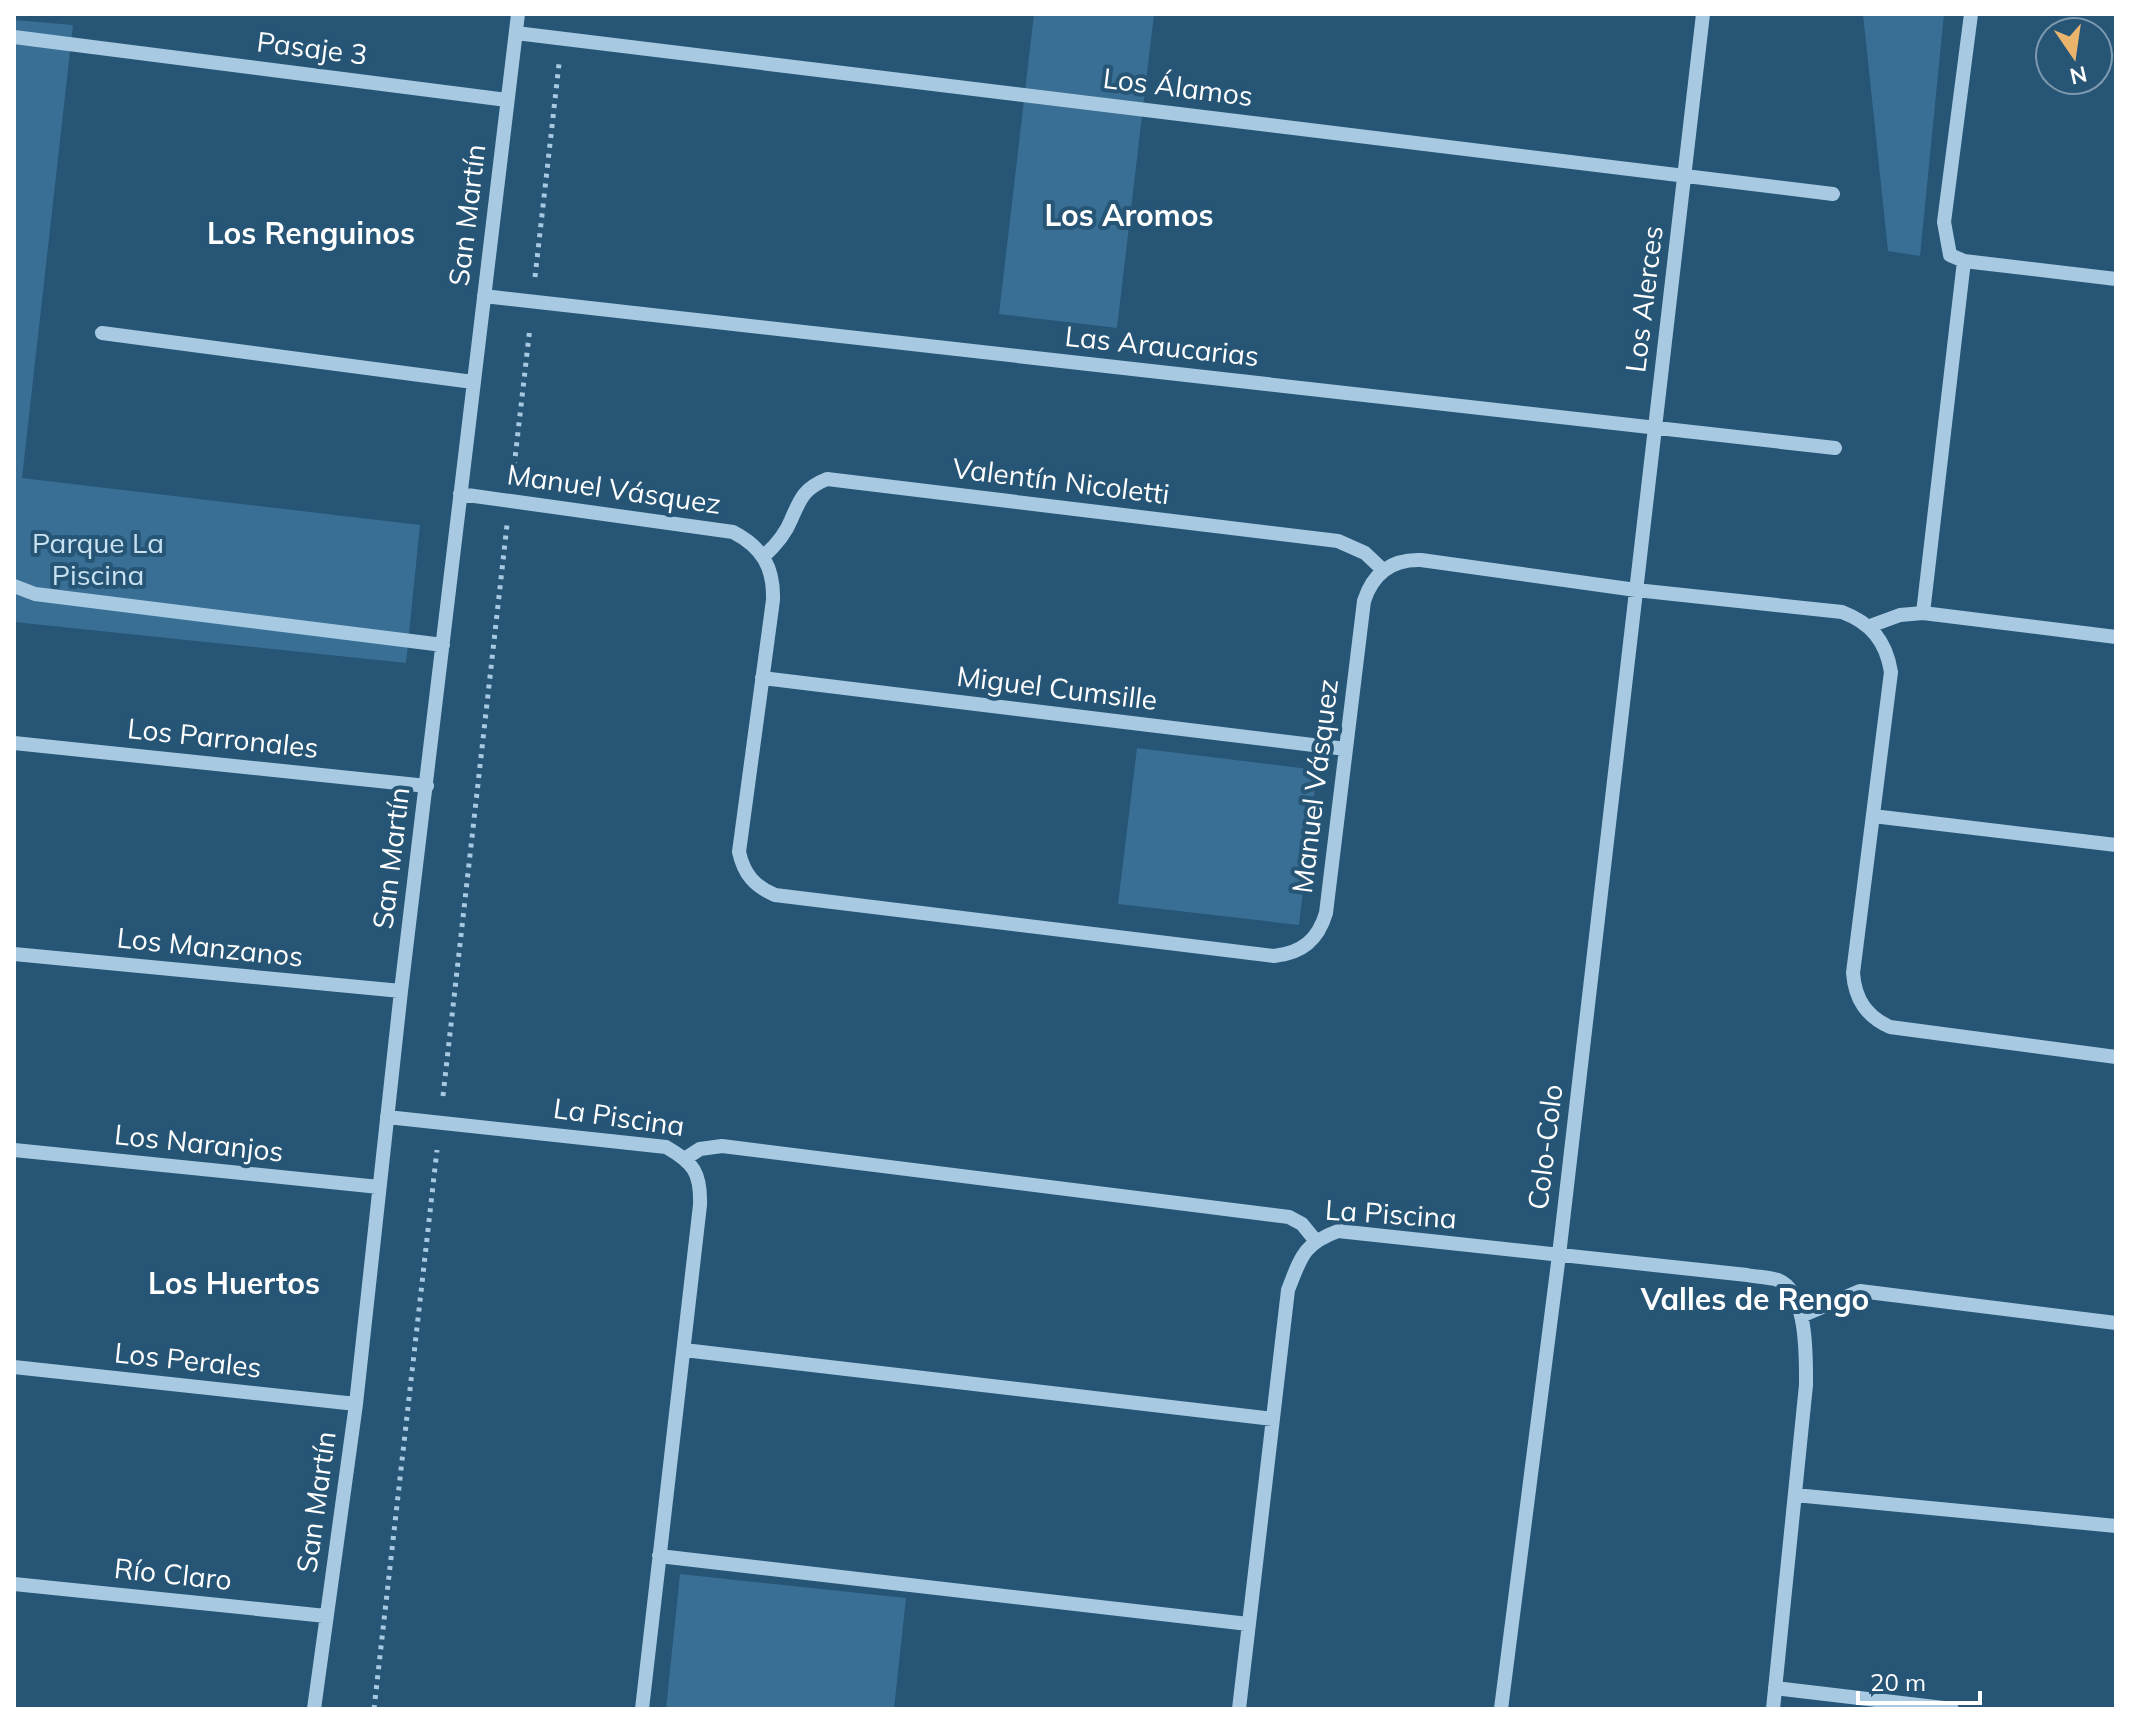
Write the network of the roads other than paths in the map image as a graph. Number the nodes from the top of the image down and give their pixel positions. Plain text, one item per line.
1 (518, 14) edge
2 (1703, 14) edge
3 (1971, 14) edge
4 (516, 33) junction
5 (14, 37) edge
6 (507, 100) junction
7 (1684, 176) junction
8 (1833, 194) dead end
9 (1964, 261) junction
10 (2116, 279) edge
11 (484, 296) junction
12 (102, 333) dead end
13 (473, 382) junction
14 (1655, 427) junction
15 (1835, 448) dead end
16 (460, 494) junction
17 (764, 556) junction
18 (1383, 570) junction
19 (14, 586) edge
20 (1636, 590) junction
21 (1923, 613) junction
22 (1870, 626) junction
23 (2116, 637) edge
24 (443, 645) junction
25 (762, 678) junction
26 (14, 743) edge
27 (1346, 749) junction
28 (427, 786) junction
29 (1873, 816) junction
30 (2116, 845) edge
31 (14, 954) edge
32 (401, 991) junction
33 (2116, 1057) edge
34 (387, 1117) junction
35 (14, 1150) edge
36 (686, 1158) junction
37 (379, 1187) junction
38 (1315, 1240) junction
39 (1559, 1255) junction
40 (1801, 1316) junction
41 (2116, 1323) edge
42 (684, 1350) junction
43 (14, 1367) edge
44 (356, 1404) junction
45 (1273, 1419) junction
46 (1795, 1495) junction
47 (2116, 1526) edge
48 (659, 1556) junction
49 (14, 1584) edge
50 (326, 1616) junction
51 (1248, 1624) junction
52 (1775, 1688) junction
53 (314, 1709) edge
54 (642, 1709) edge
55 (1239, 1709) edge
56 (1501, 1709) edge
57 (1773, 1709) edge
58 (1952, 1709) edge

1 - 4 street, San Martín
2 - 7 street, Los Alerces
3 - 9 street
4 - 6 street, San Martín
4 - 7 street, Los Álamos
5 - 6 street, Pasaje 3
6 - 11 street, San Martín
7 - 8 street, Los Álamos
7 - 14 street, Los Alerces
9 - 10 street
9 - 21 street
11 - 13 street, San Martín
11 - 14 street, Las Araucarias
12 - 13 street
13 - 16 street, San Martín
14 - 15 street, Las Araucarias
14 - 20 street, Los Alerces
16 - 17 street, Manuel Vásquez
16 - 24 street, San Martín
17 - 18 street, Valentín Nicoletti
17 - 25 street, Manuel Vásquez
18 - 20 street
18 - 27 street, Manuel Vásquez
19 - 24 street
20 - 22 street
20 - 39 street, Colo-Colo
21 - 22 street
21 - 23 street
22 - 29 street
24 - 28 street, San Martín
25 - 27 street, Miguel Cumsille
25 - 27 street, Manuel Vásquez
26 - 28 street, Los Parronales
28 - 32 street, San Martín
29 - 30 street
29 - 33 street
31 - 32 street, Los Manzanos
32 - 34 street, San Martín
34 - 36 street, La Piscina
34 - 37 street, San Martín
35 - 37 street, Los Naranjos
36 - 38 street, La Piscina
36 - 42 street
37 - 44 street, San Martín
38 - 39 street, La Piscina
38 - 45 street
39 - 40 street, La Piscina
39 - 56 street, Colo-Colo
40 - 41 street
40 - 46 street, La Piscina
42 - 45 street
42 - 48 street
43 - 44 street, Los Perales
44 - 50 street, San Martín
45 - 51 street
46 - 47 street
46 - 52 street, La Piscina
48 - 51 street
48 - 54 street
49 - 50 street, Río Claro
50 - 53 street, San Martín
51 - 55 street
52 - 57 street, La Piscina
52 - 58 street

